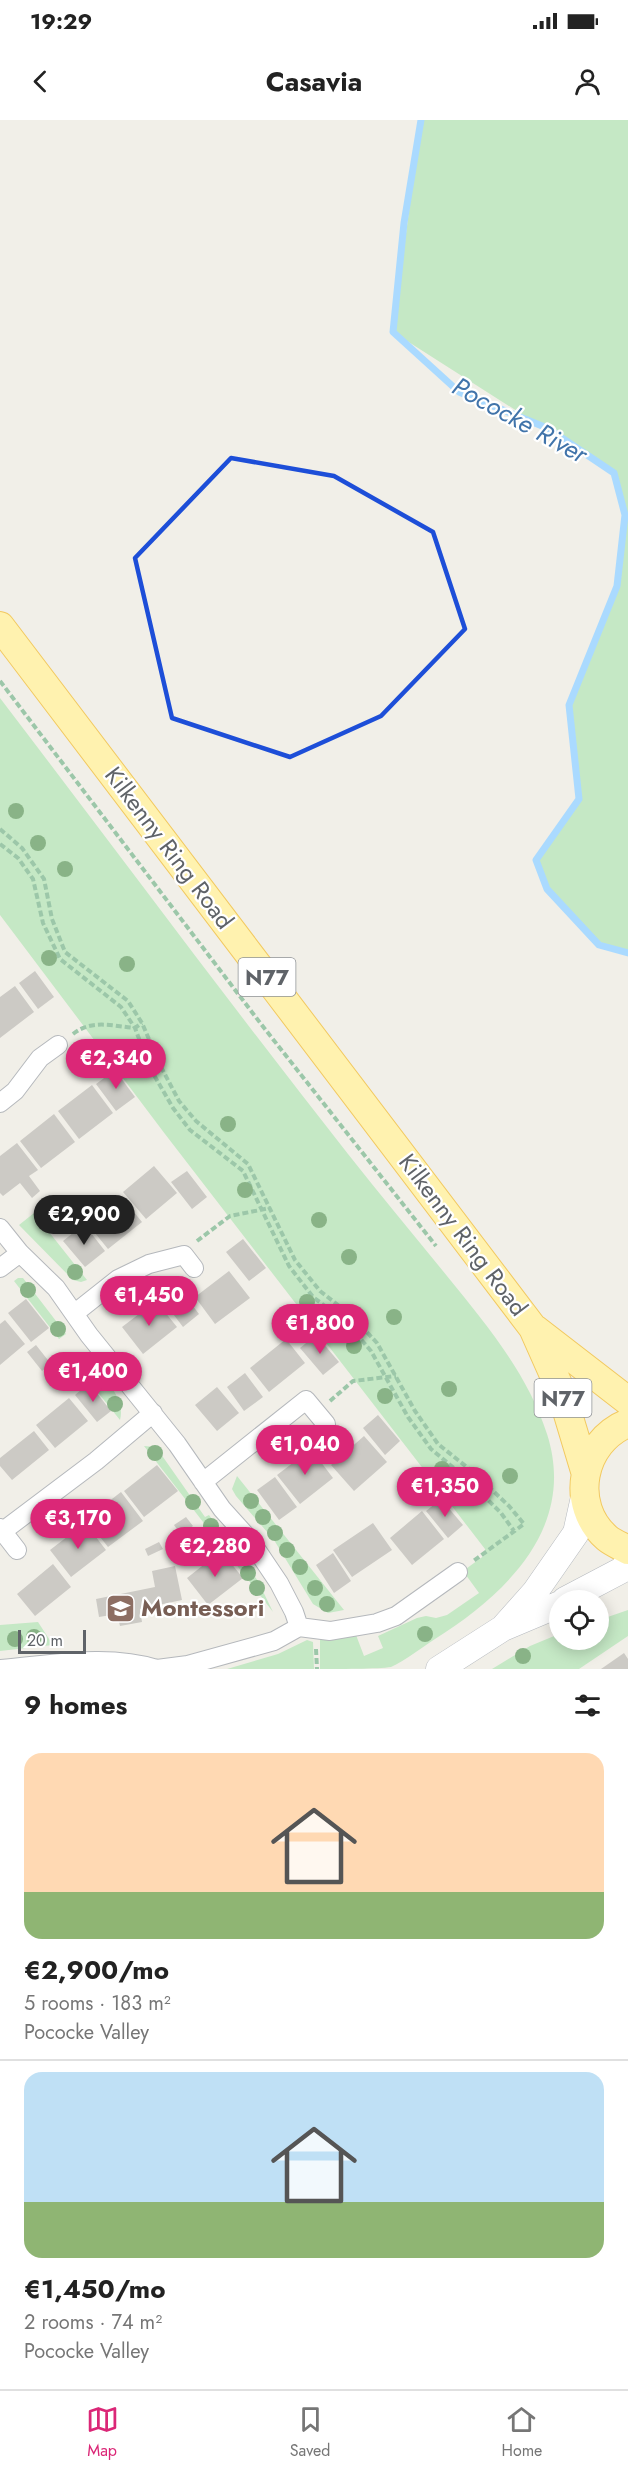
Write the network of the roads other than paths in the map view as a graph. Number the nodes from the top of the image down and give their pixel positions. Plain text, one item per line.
1 (0, 626) edge
2 (63, 1041) road end
3 (0, 1103) edge
4 (0, 1228) edge
5 (20, 1253) junction
6 (194, 1268) dead end
7 (0, 1269) edge
8 (75, 1313) junction
9 (533, 1328) junction
10 (628, 1401) edge
11 (153, 1413) junction
12 (628, 1423) edge
13 (326, 1424) dead end
14 (203, 1482) junction
15 (584, 1484) junction
16 (1, 1529) edge
17 (17, 1550) dead end
18 (628, 1550) edge
19 (628, 1562) edge
20 (465, 1567) road end
21 (584, 1590) edge
22 (549, 1609) edge
23 (299, 1627) junction
24 (503, 1628) junction
25 (0, 1669) edge
26 (157, 1669) edge
27 (439, 1669) edge

1 - 9 main road, Kilkenny Ring Road / N77
2 - 3 street
4 - 5 street
5 - 7 street
5 - 8 street
6 - 8 street
8 - 11 street
9 - 10 main road, Kilkenny Ring Road / N77
9 - 15 main road, Kilkenny Ring Road / N77
11 - 14 street
11 - 16 street
12 - 15 main road, N77
13 - 14 street
14 - 23 street
15 - 18 main road, N77
15 - 24 street
16 - 17 street
19 - 21 street
20 - 23 street
22 - 24 street
23 - 26 street
24 - 27 street
25 - 26 street

